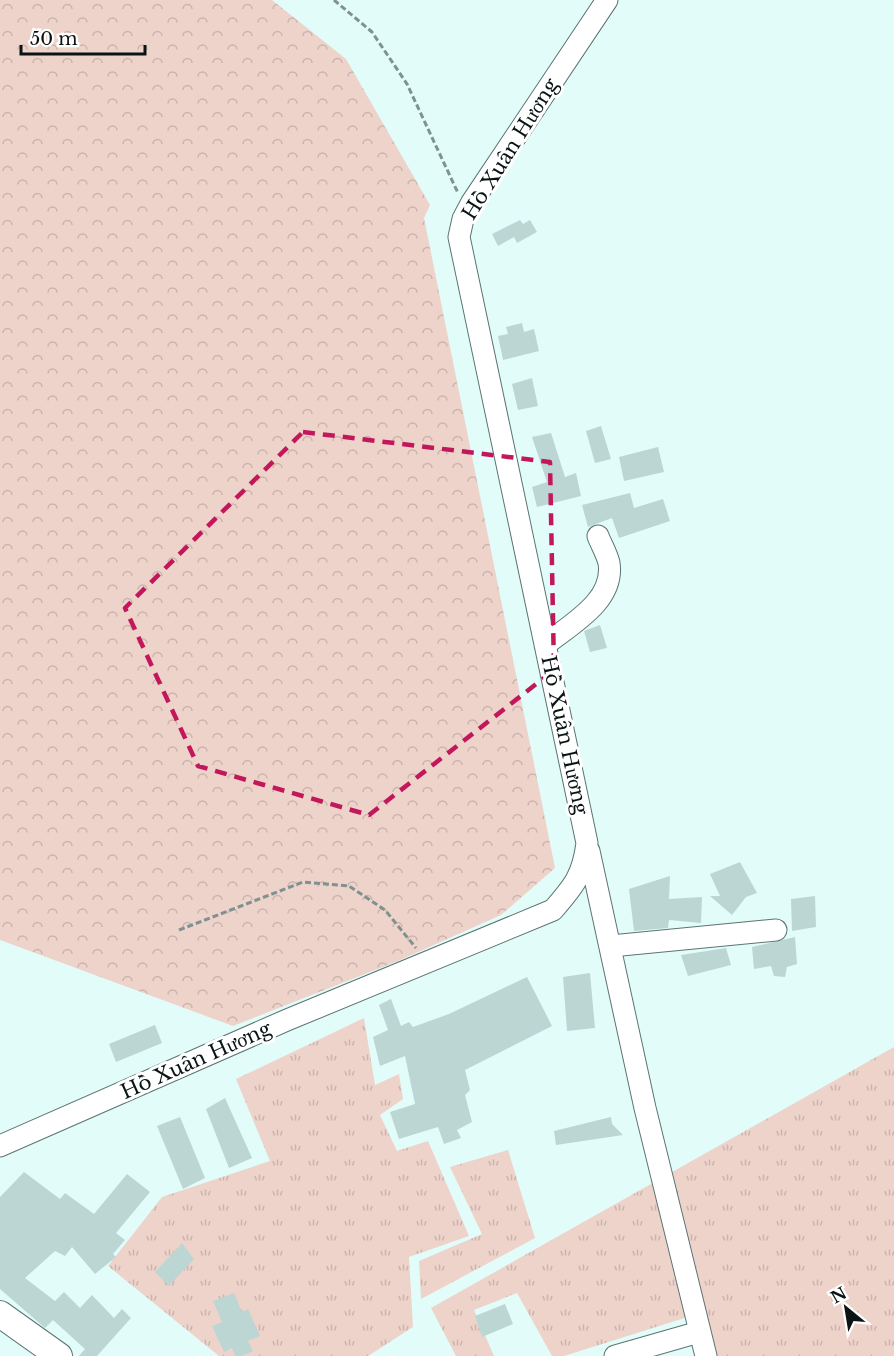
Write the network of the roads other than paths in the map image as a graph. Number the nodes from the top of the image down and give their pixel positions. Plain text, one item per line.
1 (607, 0) edge
2 (598, 536) dead end
3 (545, 645) junction
4 (588, 843) junction
5 (776, 930) dead end
6 (611, 946) junction
7 (0, 1146) edge
8 (0, 1314) edge
9 (699, 1332) junction
10 (59, 1356) edge
11 (615, 1356) edge
12 (706, 1356) edge

1 - 3 street, Hồ Xuân Hương
2 - 3 street
3 - 4 street, Hồ Xuân Hương
4 - 6 street
4 - 7 street, Hồ Xuân Hương
5 - 6 street
6 - 9 street
8 - 10 main road
9 - 11 street
9 - 12 street

